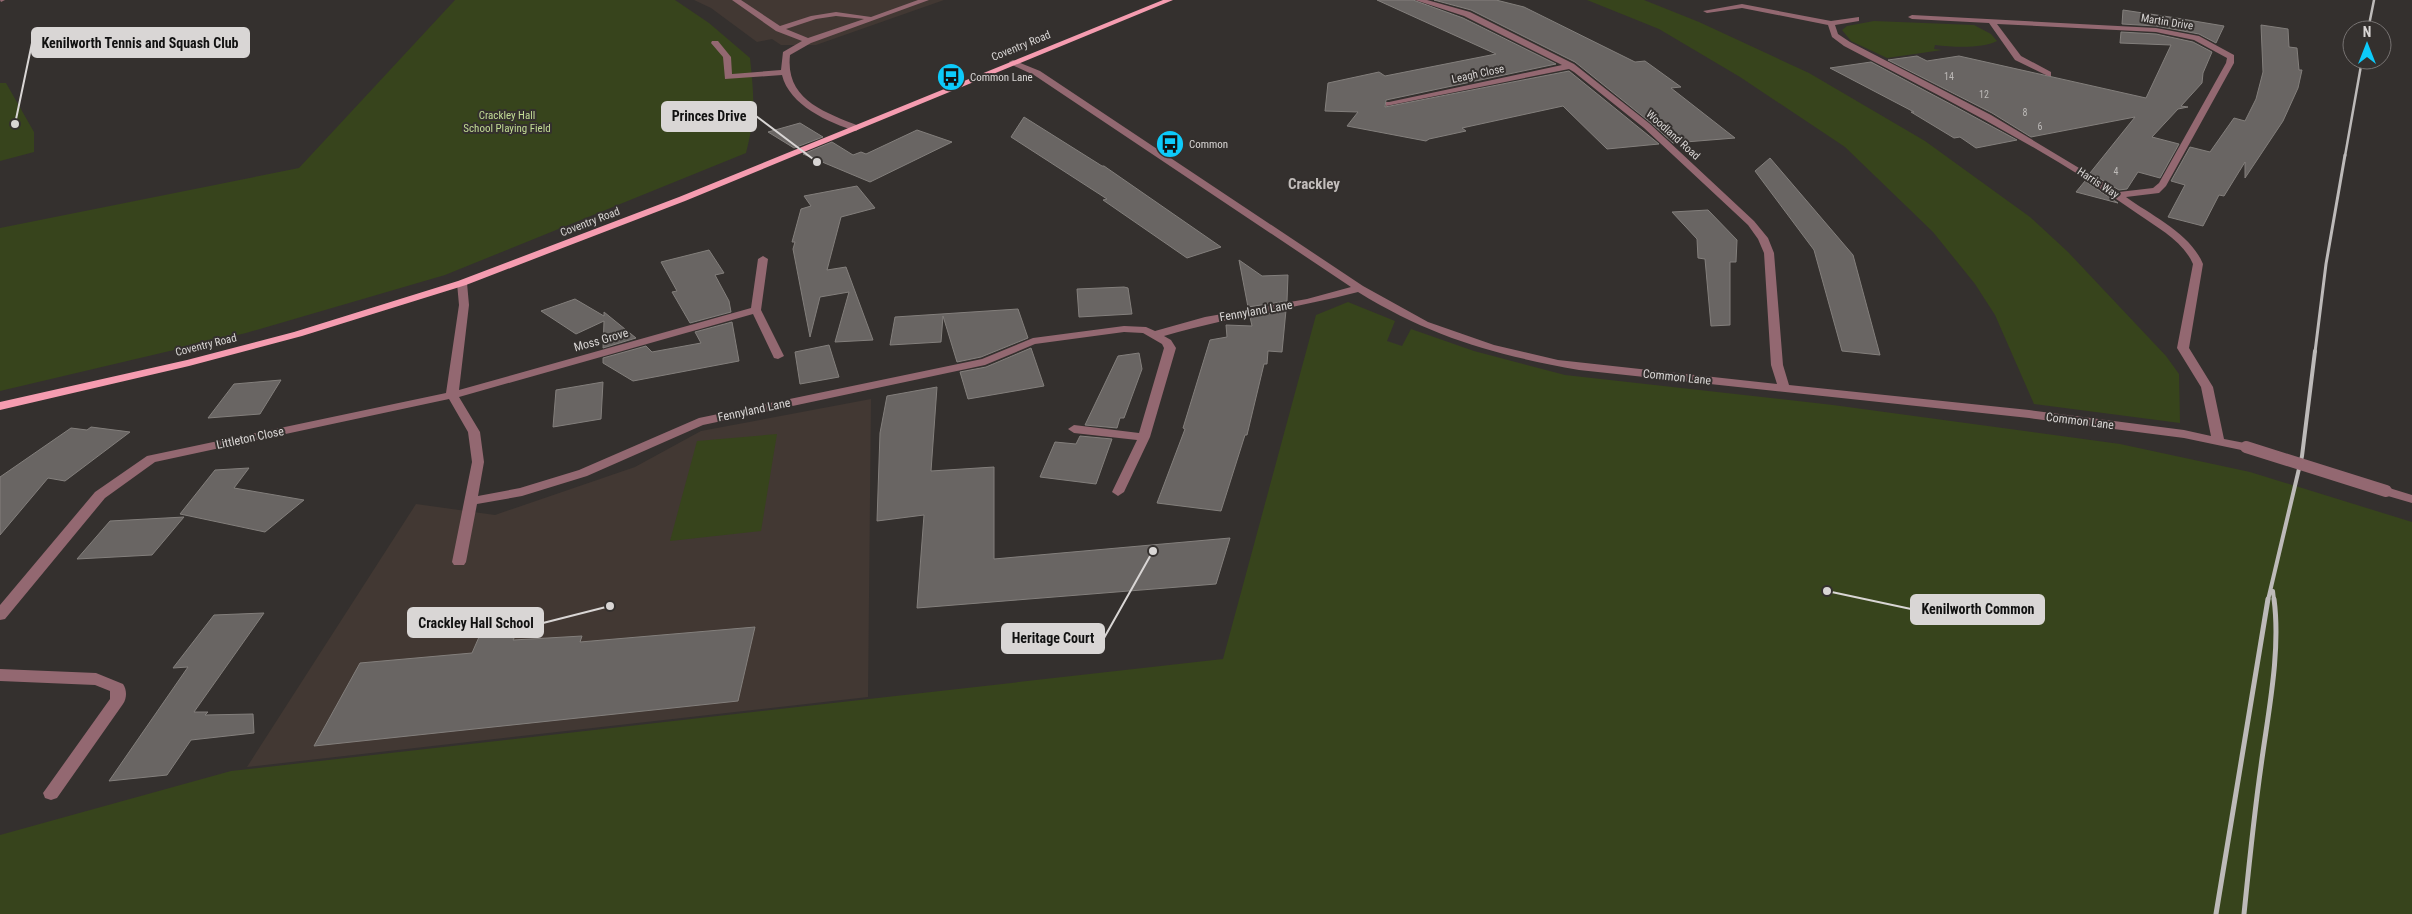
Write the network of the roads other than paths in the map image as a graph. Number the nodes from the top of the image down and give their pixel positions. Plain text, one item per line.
1 (736, 0) edge
2 (925, 0) edge
3 (1169, 0) edge
4 (1419, 0) edge
5 (1731, 0) edge
6 (1742, 6) junction
7 (1707, 11) dead end
8 (1912, 18) dead end
9 (872, 19) junction
10 (1856, 19) dead end
11 (1991, 21) junction
12 (1831, 23) junction
13 (779, 29) junction
14 (808, 41) junction
15 (715, 43) dead end
16 (1013, 62) junction
17 (1571, 66) junction
18 (785, 72) junction
19 (2048, 74) dead end
20 (1390, 104) dead end
21 (856, 128) junction
22 (2117, 195) junction
23 (763, 259) dead end
24 (462, 283) junction
25 (1359, 288) junction
26 (756, 310) junction
27 (1154, 335) junction
28 (778, 356) dead end
29 (1784, 388) junction
30 (452, 395) junction
31 (0, 406) edge
32 (1074, 429) dead end
33 (1144, 436) junction
34 (2218, 440) junction
35 (1118, 492) dead end
36 (2412, 499) edge
37 (472, 501) junction
38 (460, 562) dead end
39 (0, 615) edge
40 (0, 675) edge
41 (51, 794) dead end

1 - 13 street
2 - 9 street
3 - 16 main road, Coventry Road
4 - 17 street, Woodland Road
5 - 6 street
6 - 7 street
6 - 12 street
8 - 11 street, Martin Drive
9 - 13 street
9 - 14 street
10 - 12 street
11 - 19 street
11 - 22 street, Martin Drive
12 - 22 street, Harris Way
13 - 14 street
14 - 18 street
15 - 18 street
16 - 21 main road, Coventry Road
16 - 25 street, Common Lane
17 - 20 street, Leagh Close
17 - 29 street, Woodland Road
18 - 21 street
21 - 24 main road, Coventry Road
22 - 34 street, Harris Way
23 - 26 street
24 - 30 street
24 - 31 main road, Coventry Road
25 - 27 street, Fennyland Lane
25 - 29 street, Common Lane
26 - 28 street
26 - 30 street, Moss Grove
27 - 33 street
27 - 37 street, Fennyland Lane
29 - 34 street, Common Lane
30 - 37 street
30 - 39 street, Littleton Close
32 - 33 street
33 - 35 street
34 - 36 street, Common Lane, bridge
37 - 38 street
40 - 41 street

